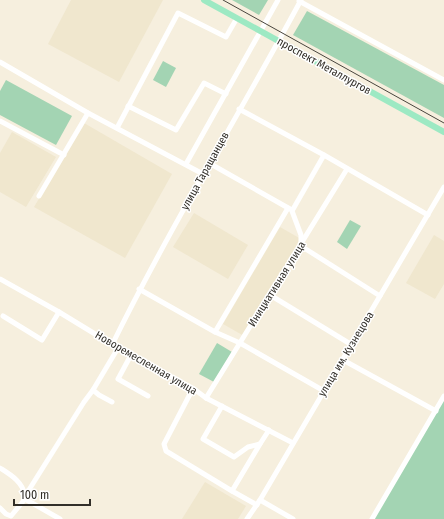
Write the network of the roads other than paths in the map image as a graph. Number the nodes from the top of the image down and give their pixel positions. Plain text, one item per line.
1 (204, 0) edge
2 (278, 0) edge
3 (300, 0) edge
4 (237, 18) junction
5 (260, 32) junction
6 (280, 41) junction
7 (0, 62) edge
8 (444, 80) edge
9 (226, 94) junction
10 (128, 106) junction
11 (239, 109) junction
12 (88, 113) junction
13 (0, 121) edge
14 (117, 128) junction
15 (444, 132) edge
16 (64, 155) junction
17 (324, 155) junction
18 (209, 163) junction
19 (186, 164) junction
20 (347, 169) junction
21 (204, 174) junction
22 (444, 187) edge
23 (39, 196) dead end
24 (290, 210) junction
25 (428, 215) junction
26 (301, 246) junction
27 (0, 279) edge
28 (140, 289) junction
29 (270, 295) junction
30 (380, 296) junction
31 (59, 312) junction
32 (3, 316) dead end
33 (215, 332) junction
34 (240, 343) junction
35 (112, 345) junction
36 (352, 345) junction
37 (118, 348) junction
38 (131, 355) junction
39 (343, 360) junction
40 (94, 390) junction
41 (194, 390) junction
42 (324, 391) junction
43 (148, 396) dead end
44 (444, 396) edge
45 (206, 398) junction
46 (112, 402) dead end
47 (222, 406) junction
48 (436, 411) junction
49 (269, 430) junction
50 (293, 443) junction
51 (260, 444) junction
52 (0, 468) edge
53 (232, 491) junction
54 (25, 499) junction
55 (260, 500) junction
56 (257, 505) junction
57 (0, 508) edge
58 (5, 517) edge
59 (60, 519) edge
60 (247, 519) edge
61 (293, 519) edge
62 (372, 519) edge

1 - 4 main road, проспект Металлургов
2 - 5 street, улица Таращанцев
3 - 6 street, улица Таращанцев
3 - 8 street
4 - 5 main road, проспект Металлургов
4 - 10 street
5 - 6 main road, проспект Металлургов
5 - 9 street, улица Таращанцев
6 - 11 street, улица Таращанцев
6 - 15 main road, проспект Металлургов
7 - 12 street
9 - 10 street
9 - 19 street, улица Таращанцев
10 - 14 street
11 - 17 street
11 - 18 street, улица Таращанцев
12 - 14 street
12 - 16 street
13 - 16 street
14 - 19 street
16 - 23 street
17 - 20 street
17 - 24 street
18 - 21 street, улица Таращанцев
18 - 24 street
19 - 21 street
20 - 25 street
20 - 26 street, Инициативная улица
21 - 28 street, улица Таращанцев
22 - 25 street, улица им. Кузнецова
24 - 26 street
24 - 33 street
25 - 30 street, улица им. Кузнецова
26 - 29 street, Инициативная улица
26 - 30 street
27 - 31 street, Новоремесленная улица
28 - 33 street
28 - 35 street, улица Таращанцев
29 - 34 street, Инициативная улица
29 - 36 street
30 - 36 street, улица им. Кузнецова
31 - 32 street
31 - 35 street, Новоремесленная улица
33 - 34 street
34 - 42 street
34 - 45 street, Инициативная улица
35 - 37 street, Новоремесленная улица
36 - 39 street, улица им. Кузнецова
37 - 38 street, Новоремесленная улица
37 - 40 street
38 - 41 street, Новоремесленная улица
38 - 43 street
39 - 42 street, улица им. Кузнецова
39 - 48 street
40 - 46 street
40 - 54 street
41 - 45 street, Новоремесленная улица
41 - 53 street
42 - 50 street, улица им. Кузнецова
44 - 48 street
45 - 47 street, Новоремесленная улица
47 - 49 street, Новоремесленная улица
47 - 51 street
48 - 62 street
49 - 50 street, Новоремесленная улица
49 - 51 street
50 - 55 street, улица им. Кузнецова
51 - 53 street
52 - 54 street
53 - 56 street
54 - 58 street
54 - 59 street
55 - 56 street, улица им. Кузнецова
55 - 61 street
56 - 60 street, улица им. Кузнецова
57 - 58 street

